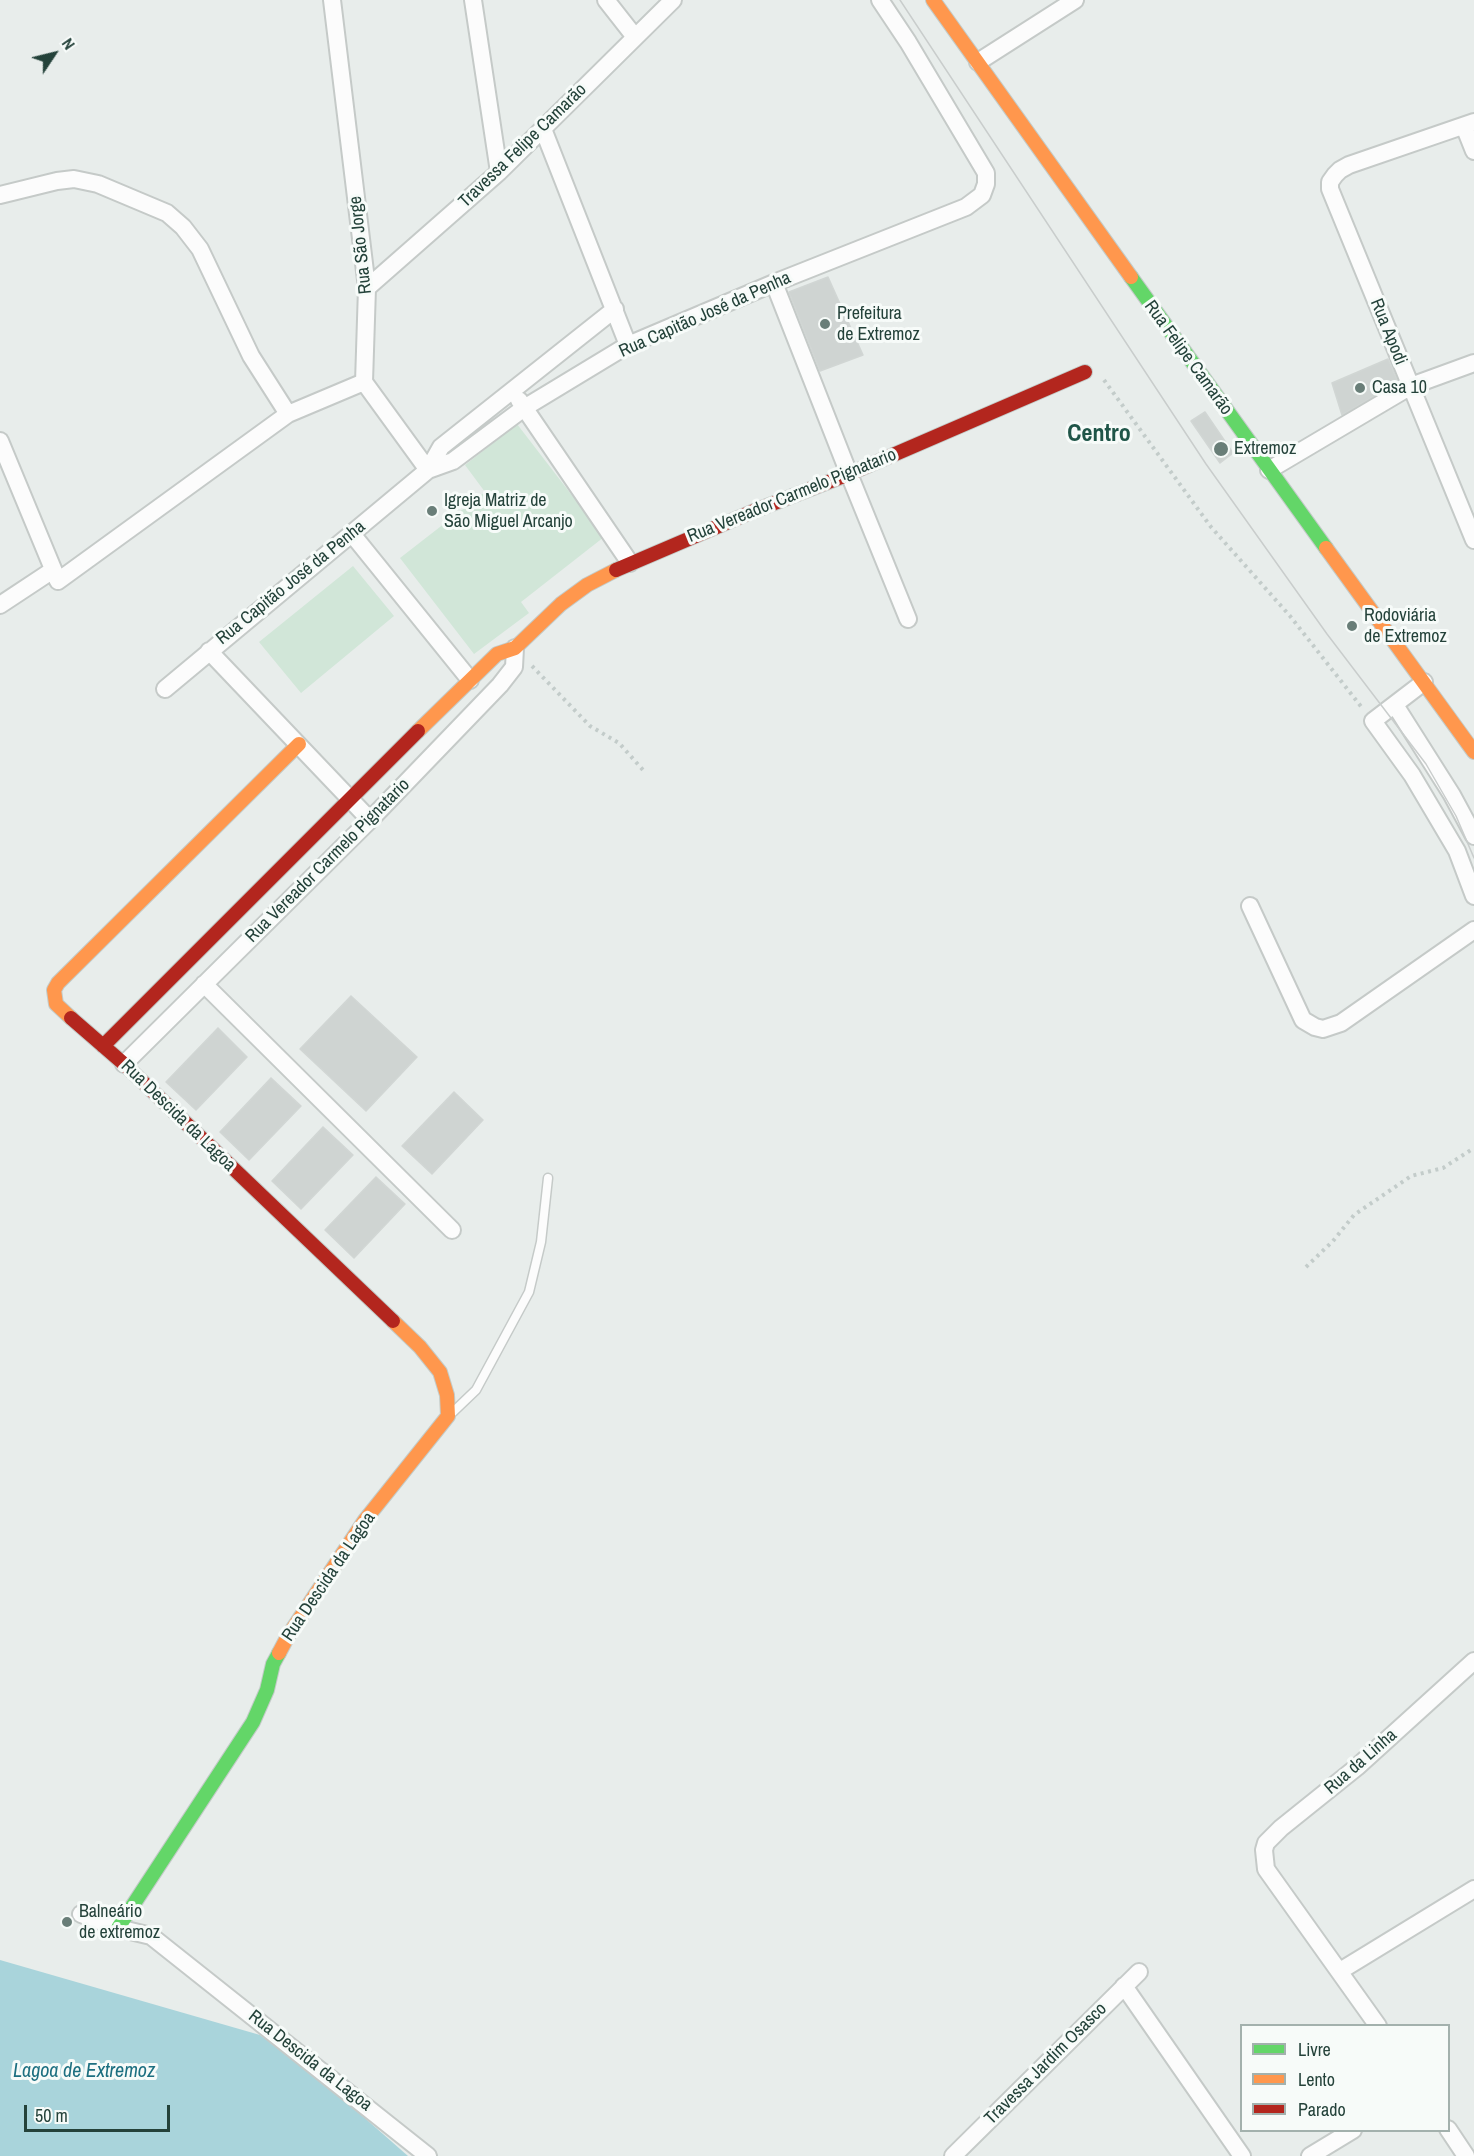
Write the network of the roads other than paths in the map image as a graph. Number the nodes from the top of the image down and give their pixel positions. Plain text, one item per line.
1 (332, 0) edge
2 (473, 0) edge
3 (606, 0) edge
4 (674, 0) edge
5 (880, 0) edge
6 (933, 0) edge
7 (1075, 0) edge
8 (635, 37) junction
9 (978, 62) junction
10 (1469, 124) edge
11 (543, 129) junction
12 (1474, 151) edge
13 (499, 172) junction
14 (0, 195) edge
15 (774, 284) junction
16 (367, 288) junction
17 (615, 309) junction
18 (628, 345) junction
19 (1474, 363) edge
20 (1085, 372) road end
21 (364, 382) junction
22 (1411, 386) junction
23 (513, 391) junction
24 (524, 408) junction
25 (288, 414) junction
26 (0, 441) edge
27 (428, 470) junction
28 (1269, 470) junction
29 (849, 474) junction
30 (352, 534) junction
31 (1474, 540) edge
32 (630, 563) junction
33 (53, 570) junction
34 (0, 604) edge
35 (909, 619) dead end
36 (515, 648) junction
37 (209, 651) junction
38 (470, 680) junction
39 (1424, 682) junction
40 (165, 689) dead end
41 (1395, 705) junction
42 (299, 744) junction
43 (1472, 744) edge
44 (349, 798) junction
45 (370, 820) junction
46 (1474, 836) edge
47 (1474, 896) edge
48 (1250, 906) dead end
49 (1474, 930) edge
50 (204, 984) junction
51 (103, 1047) junction
52 (124, 1064) junction
53 (548, 1178) dead end
54 (452, 1230) dead end
55 (448, 1416) junction
56 (1474, 1661) edge
57 (1474, 1889) edge
58 (81, 1914) dead end
59 (118, 1928) junction
60 (1340, 1971) junction
61 (1139, 1972) dead end
62 (1124, 1986) junction
63 (1377, 2024) edge
64 (1450, 2131) edge
65 (1350, 2132) edge
66 (428, 2156) edge
67 (953, 2156) edge
68 (1242, 2156) edge
69 (1310, 2156) edge
70 (1466, 2156) edge

1 - 16 street, Rua São Jorge
2 - 13 street
3 - 8 street
4 - 8 street, Travessa Felipe Camarão
5 - 15 street, Rua Capitão José da Penha
6 - 9 street, Rua Felipe Camarão
7 - 9 street
8 - 11 street, Travessa Felipe Camarão
9 - 28 street, Rua Felipe Camarão
10 - 12 street
10 - 22 street, Rua Apodi
11 - 13 street, Travessa Felipe Camarão
11 - 17 street
13 - 16 street, Travessa Felipe Camarão
14 - 25 street
15 - 18 street, Rua Capitão José da Penha
15 - 29 street
16 - 21 street, Rua São Jorge
17 - 18 street
17 - 23 street, Rua Capitão José da Penha
18 - 24 street, Rua Capitão José da Penha
19 - 22 street
20 - 29 street, Rua Vereador Carmelo Pignatario
21 - 25 street
21 - 27 street
22 - 28 street
22 - 31 street, Rua Apodi
23 - 24 street
23 - 27 street, Rua Capitão José da Penha
24 - 27 street, Rua Capitão José da Penha
24 - 32 street
25 - 33 street
26 - 33 street
27 - 30 street, Rua Capitão José da Penha
28 - 39 street, Rua Felipe Camarão
29 - 32 street, Rua Vereador Carmelo Pignatario
29 - 35 street
30 - 37 street, Rua Capitão José da Penha
30 - 38 street
32 - 36 street, Rua Vereador Carmelo Pignatario
33 - 34 street
36 - 38 street, Rua Vereador Carmelo Pignatario
36 - 45 street, Rua Vereador Carmelo Pignatario
37 - 40 street, Rua Capitão José da Penha
37 - 42 street
38 - 44 street, Rua Vereador Carmelo Pignatario
39 - 41 street
39 - 43 street, Rua Felipe Camarão
41 - 46 street
41 - 47 street
42 - 44 street
42 - 51 street, Rua Descida da Lagoa
44 - 45 street
44 - 51 street, Rua Vereador Carmelo Pignatario
45 - 50 street, Rua Vereador Carmelo Pignatario
48 - 49 street
50 - 52 street, Rua Vereador Carmelo Pignatario
50 - 54 street
51 - 52 street, Rua Descida da Lagoa
52 - 55 street, Rua Descida da Lagoa
53 - 55 lane
55 - 59 street, Rua Descida da Lagoa
56 - 60 street, Rua da Linha
57 - 60 street
58 - 59 street
59 - 66 street, Rua Descida da Lagoa
60 - 63 street
61 - 62 street, Travessa Jardim Osasco
62 - 67 street, Travessa Jardim Osasco
62 - 68 street
64 - 70 street
65 - 69 street

